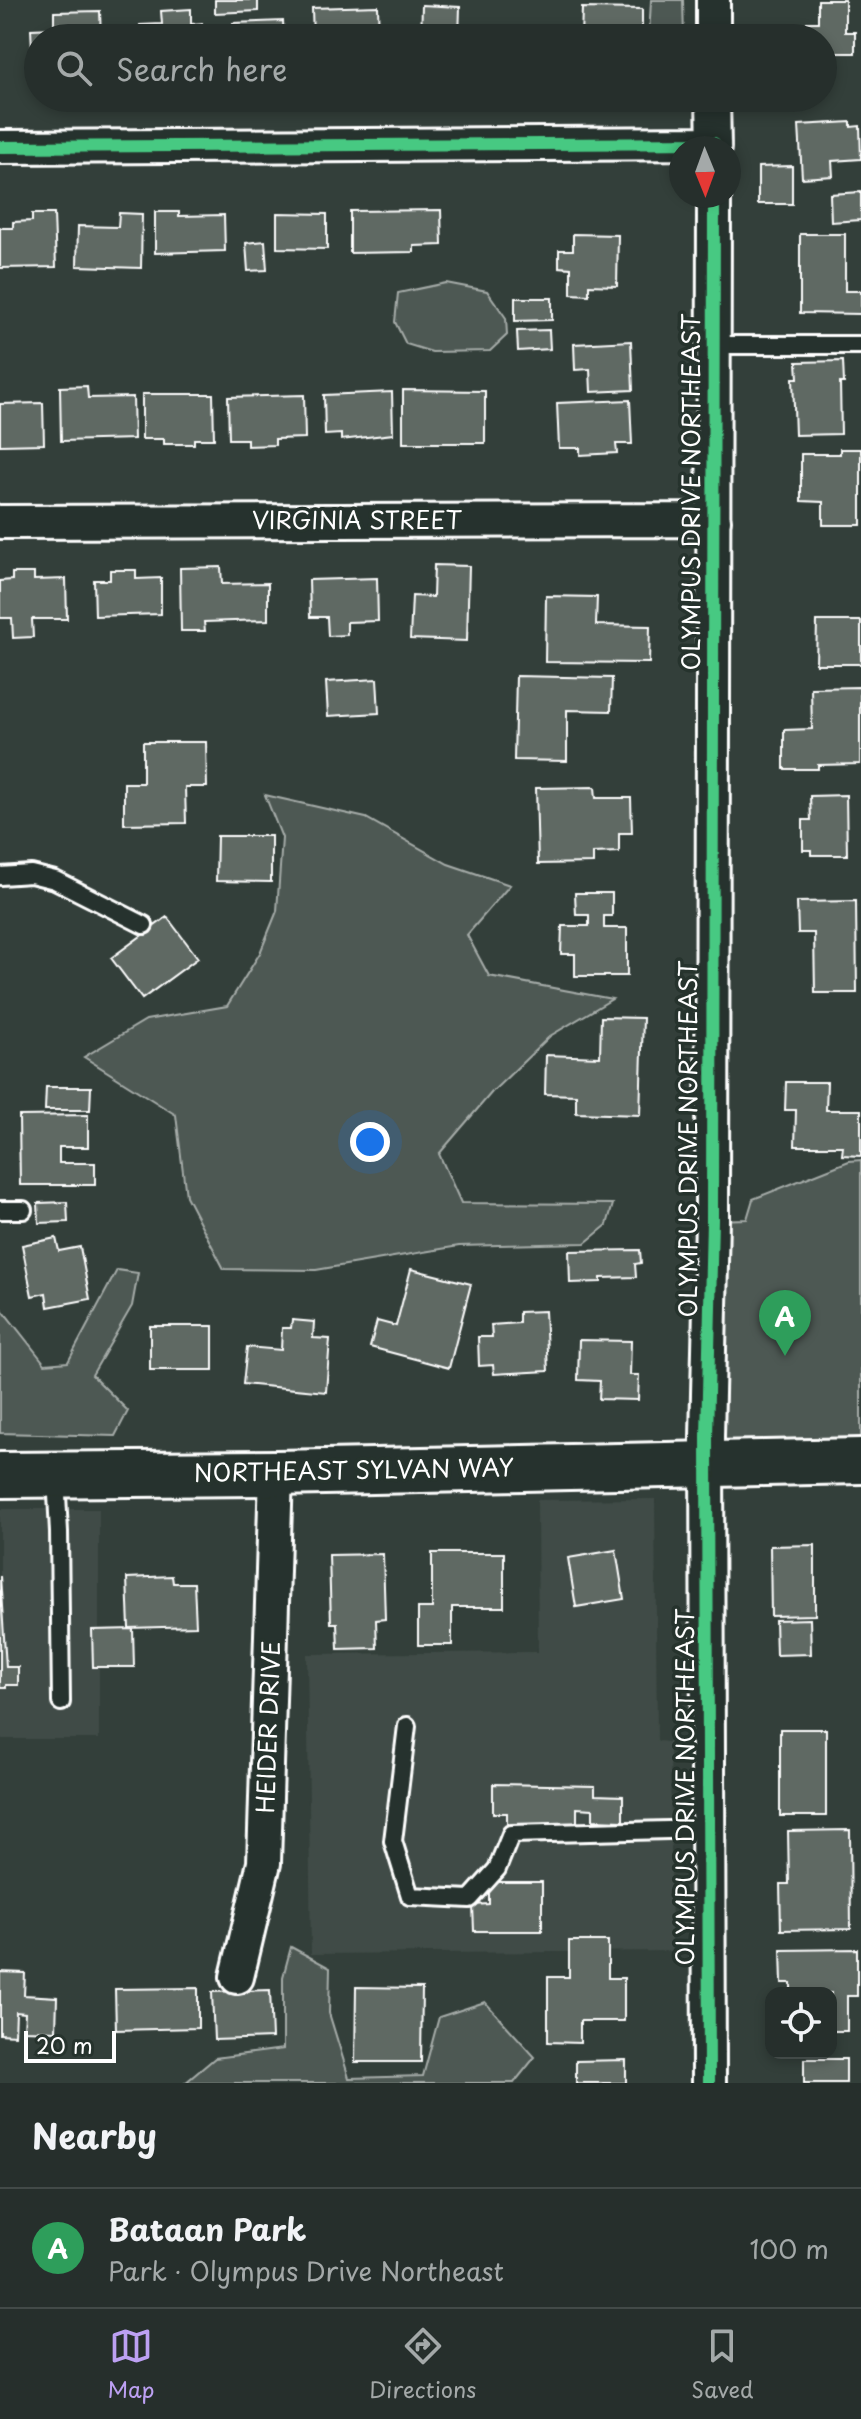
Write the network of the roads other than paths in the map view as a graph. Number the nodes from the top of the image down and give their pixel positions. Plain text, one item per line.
1 (713, 0) edge
2 (713, 24) edge
3 (713, 112) edge
4 (714, 136) edge
5 (669, 146) edge
6 (0, 147) edge
7 (714, 208) edge
8 (714, 345) junction
9 (861, 345) edge
10 (714, 520) junction
11 (0, 522) edge
12 (0, 876) edge
13 (144, 925) dead end
14 (0, 1210) edge
15 (23, 1210) dead end
16 (861, 1461) edge
17 (708, 1464) junction
18 (276, 1473) junction
19 (0, 1475) edge
20 (56, 1475) junction
21 (61, 1702) dead end
22 (407, 1726) dead end
23 (708, 1829) junction
24 (237, 1977) dead end
25 (709, 2083) edge

1 - 2 street
3 - 4 street
5 - 6 street
7 - 8 street, OLYMPUS DRIVE NORTHEAST
8 - 9 lane
8 - 10 street, OLYMPUS DRIVE NORTHEAST
10 - 11 street, VIRGINIA STREET
10 - 17 street, OLYMPUS DRIVE NORTHEAST
12 - 13 lane
14 - 15 lane
16 - 17 main road, NORTHEAST SYLVAN WAY
17 - 18 main road, NORTHEAST SYLVAN WAY
17 - 23 street, OLYMPUS DRIVE NORTHEAST
18 - 20 main road, NORTHEAST SYLVAN WAY
18 - 24 street, HEIDER DRIVE
19 - 20 main road, NORTHEAST SYLVAN WAY
20 - 21 lane
22 - 23 lane
23 - 25 street, OLYMPUS DRIVE NORTHEAST

